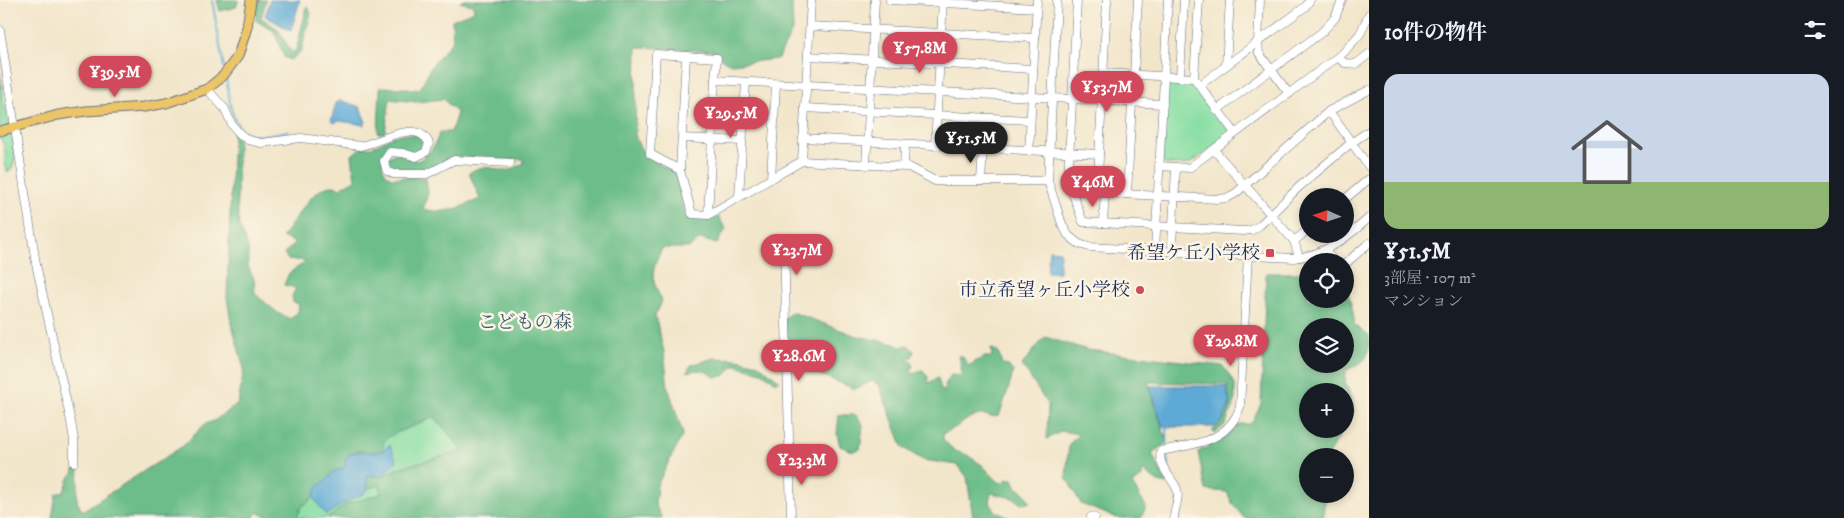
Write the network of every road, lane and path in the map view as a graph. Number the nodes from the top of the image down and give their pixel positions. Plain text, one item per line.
1 (251, 0) edge
2 (811, 0) edge
3 (875, 0) edge
4 (890, 0) edge
5 (1057, 0) edge
6 (1077, 0) edge
7 (1107, 0) edge
8 (1138, 0) edge
9 (1168, 0) edge
10 (1184, 0) edge
11 (1199, 0) edge
12 (1230, 0) edge
13 (1260, 0) edge
14 (1310, 0) edge
15 (1342, 0) edge
16 (943, 1) edge
17 (1036, 4) edge
18 (1369, 14) edge
19 (810, 26) junction
20 (0, 30) edge
21 (873, 30) junction
22 (941, 34) junction
23 (1035, 38) junction
24 (1258, 42) junction
25 (1369, 54) edge
26 (686, 56) junction
27 (808, 56) junction
28 (1338, 58) junction
29 (871, 60) junction
30 (940, 64) junction
31 (1226, 65) junction
32 (1033, 69) junction
33 (1271, 70) junction
34 (1104, 73) junction
35 (1134, 75) junction
36 (1164, 77) junction
37 (1180, 78) junction
38 (716, 80) junction
39 (746, 82) junction
40 (1197, 82) junction
41 (776, 84) junction
42 (806, 85) junction
43 (207, 89) junction
44 (870, 89) junction
45 (1369, 90) edge
46 (938, 92) junction
47 (1289, 94) junction
48 (1032, 98) junction
49 (1052, 98) junction
50 (1072, 100) junction
51 (1102, 101) junction
52 (1132, 103) junction
53 (1163, 104) junction
54 (805, 108) junction
55 (1218, 110) junction
56 (868, 111) junction
57 (1328, 111) junction
58 (937, 115) junction
59 (1030, 120) junction
60 (15, 127) junction
61 (0, 131) edge
62 (1369, 131) edge
63 (1235, 133) junction
64 (682, 138) junction
65 (804, 138) junction
66 (712, 140) junction
67 (742, 141) junction
68 (867, 142) junction
69 (1352, 143) junction
70 (905, 144) junction
71 (935, 146) junction
72 (983, 148) junction
73 (1214, 150) junction
74 (1029, 151) junction
75 (1049, 152) junction
76 (1069, 153) junction
77 (1099, 154) junction
78 (802, 161) junction
79 (510, 163) dead end
80 (866, 165) junction
81 (1159, 166) junction
82 (904, 167) junction
83 (1176, 167) junction
84 (1369, 167) edge
85 (680, 170) junction
86 (771, 179) junction
87 (1369, 179) edge
88 (981, 181) junction
89 (1048, 181) junction
90 (1244, 185) junction
91 (1354, 192) edge
92 (1105, 193) junction
93 (1127, 194) junction
94 (1158, 196) junction
95 (739, 197) junction
96 (1175, 197) junction
97 (708, 214) junction
98 (1271, 216) junction
99 (1369, 218) edge
100 (1103, 223) junction
101 (1156, 226) junction
102 (1173, 227) junction
103 (1299, 237) edge
104 (784, 241) dead end
105 (1294, 241) junction
106 (1369, 243) edge
107 (1172, 245) dead end
108 (1155, 250) junction
109 (1325, 251) joint
110 (1316, 253) edge
111 (1248, 255) junction
112 (1354, 256) edge
113 (1299, 257) joint
114 (74, 462) dead end
115 (792, 518) edge
116 (1174, 518) edge

1 - 43 main road
2 - 19 street
3 - 21 street
4 - 16 street
5 - 49 street
6 - 50 street
7 - 34 street
8 - 35 street
9 - 36 street
10 - 37 street
11 - 40 street
12 - 31 street
13 - 24 street
14 - 24 street
15 - 33 street
16 - 17 street
16 - 22 street
17 - 23 street
18 - 28 street
19 - 21 street
19 - 27 street
20 - 60 street
21 - 22 street
21 - 29 street
22 - 23 street
22 - 30 street
23 - 32 street
24 - 31 street
24 - 33 street
25 - 28 street
26 - 38 street
26 - 64 street
26 - 85 street
27 - 29 street
27 - 42 street
28 - 47 street
29 - 30 street
29 - 44 street
30 - 32 street
30 - 46 street
31 - 40 street
32 - 48 street
33 - 47 street
33 - 55 street
34 - 35 street
34 - 51 street
35 - 36 street
36 - 37 street
36 - 53 street
37 - 40 street
38 - 39 street
38 - 66 street
39 - 41 street
39 - 67 street
40 - 55 street
41 - 42 street
41 - 86 street
42 - 44 street
42 - 54 street
43 - 60 main road
43 - 79 street
44 - 46 street
44 - 56 street
45 - 57 street
46 - 48 street
46 - 58 street
47 - 63 street
48 - 49 street
48 - 59 street
49 - 50 street
49 - 75 street
50 - 51 street
50 - 76 street
51 - 52 street
51 - 77 street
52 - 53 street
52 - 93 street
53 - 81 street
54 - 56 street
54 - 65 street
55 - 63 street
56 - 58 street
56 - 68 street
57 - 69 street
57 - 90 street
58 - 59 street
58 - 71 street
59 - 74 street
60 - 61 main road
60 - 114 street
62 - 69 street
63 - 73 street
64 - 66 street
64 - 85 street
65 - 68 street
65 - 78 street
66 - 67 street
66 - 97 street
67 - 95 street
68 - 70 street
68 - 80 street
69 - 84 street
69 - 98 street
70 - 71 street
70 - 82 street
71 - 72 street
72 - 74 street
72 - 88 street
73 - 83 street
73 - 90 street
74 - 75 street
75 - 76 street
75 - 89 street
76 - 77 street
76 - 100 street
77 - 92 street
78 - 80 street
78 - 86 street
80 - 82 street
81 - 83 street
81 - 94 street
82 - 88 street
83 - 96 street
85 - 97 street
86 - 95 street
87 - 91 street
88 - 89 street
89 - 108 street
90 - 96 street
90 - 98 street
92 - 93 street
92 - 100 street
93 - 94 street
94 - 96 street
94 - 101 street
95 - 97 street
96 - 102 street
98 - 102 street
98 - 105 street
99 - 109 street
100 - 101 street
101 - 102 street
101 - 108 street
102 - 107 street
103 - 105 street
104 - 115 street
105 - 113 street
106 - 112 street
108 - 111 street
109 - 110 street
111 - 113 street
111 - 116 street

